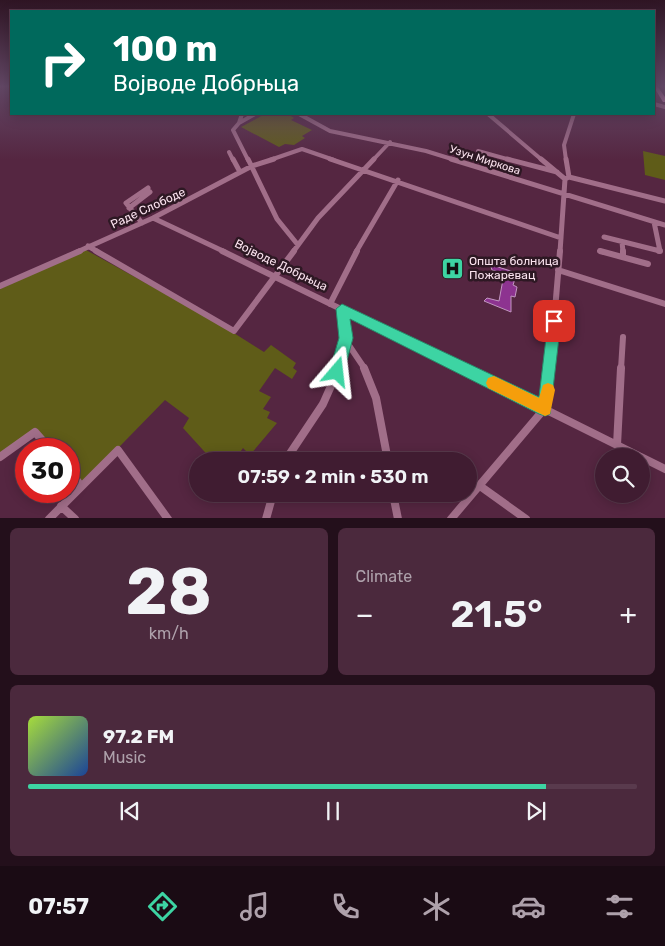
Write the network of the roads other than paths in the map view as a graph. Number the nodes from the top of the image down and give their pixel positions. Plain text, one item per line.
1 (242, 115) edge
2 (254, 115) edge
3 (301, 115) edge
4 (489, 115) edge
5 (574, 115) edge
6 (239, 123) junction
7 (390, 142) junction
8 (478, 151) dead end
9 (229, 152) dead end
10 (252, 166) junction
11 (365, 169) junction
12 (240, 172) junction
13 (559, 172) junction
14 (567, 178) junction
15 (398, 180) junction
16 (149, 190) dead end
17 (565, 196) junction
18 (665, 201) edge
19 (153, 218) junction
20 (654, 222) junction
21 (142, 223) junction
22 (665, 225) edge
23 (604, 237) dead end
24 (561, 238) junction
25 (622, 242) junction
26 (298, 245) junction
27 (88, 246) junction
28 (600, 251) dead end
29 (623, 257) junction
30 (648, 264) dead end
31 (558, 270) junction
32 (274, 275) junction
33 (0, 286) edge
34 (330, 304) junction
35 (665, 304) edge
36 (342, 309) junction
37 (623, 337) dead end
38 (346, 342) junction
39 (545, 408) junction
40 (26, 438) edge
41 (40, 438) edge
42 (617, 445) junction
43 (15, 446) edge
44 (623, 448) edge
45 (291, 452) edge
46 (387, 452) edge
47 (0, 456) edge
48 (650, 462) edge
49 (665, 469) edge
50 (81, 486) joint
51 (480, 486) junction
52 (270, 502) edge
53 (395, 502) edge
54 (61, 506) junction
55 (49, 518) edge
56 (75, 518) edge
57 (168, 518) edge
58 (266, 518) edge
59 (398, 518) edge
60 (451, 518) edge
61 (526, 518) edge

1 - 6 street
2 - 6 street
3 - 7 street, Узун Миркова
4 - 13 street
5 - 14 street
6 - 10 street
7 - 11 street
7 - 17 street, Узун Миркова
8 - 13 street
9 - 12 street
10 - 11 street, Раде Слободе
10 - 12 street, Раде Слободе
10 - 26 street
11 - 15 street
11 - 26 street
12 - 19 street, Раде Слободе
13 - 14 street
14 - 17 street
14 - 18 street
15 - 24 street
15 - 34 street
16 - 21 street
17 - 20 street, Узун Миркова
17 - 24 street
19 - 21 street, Раде Слободе
19 - 32 street, Војводе Добрњца
20 - 22 street, Узун Миркова
20 - 25 street
21 - 27 street, Раде Слободе
23 - 25 street
24 - 31 street
25 - 29 street
26 - 32 street
27 - 32 street
27 - 33 street, Раде Слободе
28 - 29 street
29 - 30 street
31 - 35 street
31 - 39 street
32 - 34 street, Војводе Добрњца
34 - 36 street, Војводе Добрњца
36 - 38 street
36 - 39 street, Војводе Добрњца
37 - 42 street
38 - 45 street
38 - 46 street
39 - 42 street, Војводе Добрњца
39 - 51 street
40 - 41 street
42 - 44 street, Војводе Добрњца
43 - 47 street
48 - 49 street, Војводе Добрњца
50 - 54 street
50 - 57 street
51 - 60 street
51 - 61 street
52 - 58 street
53 - 59 street
54 - 55 street
54 - 56 street

